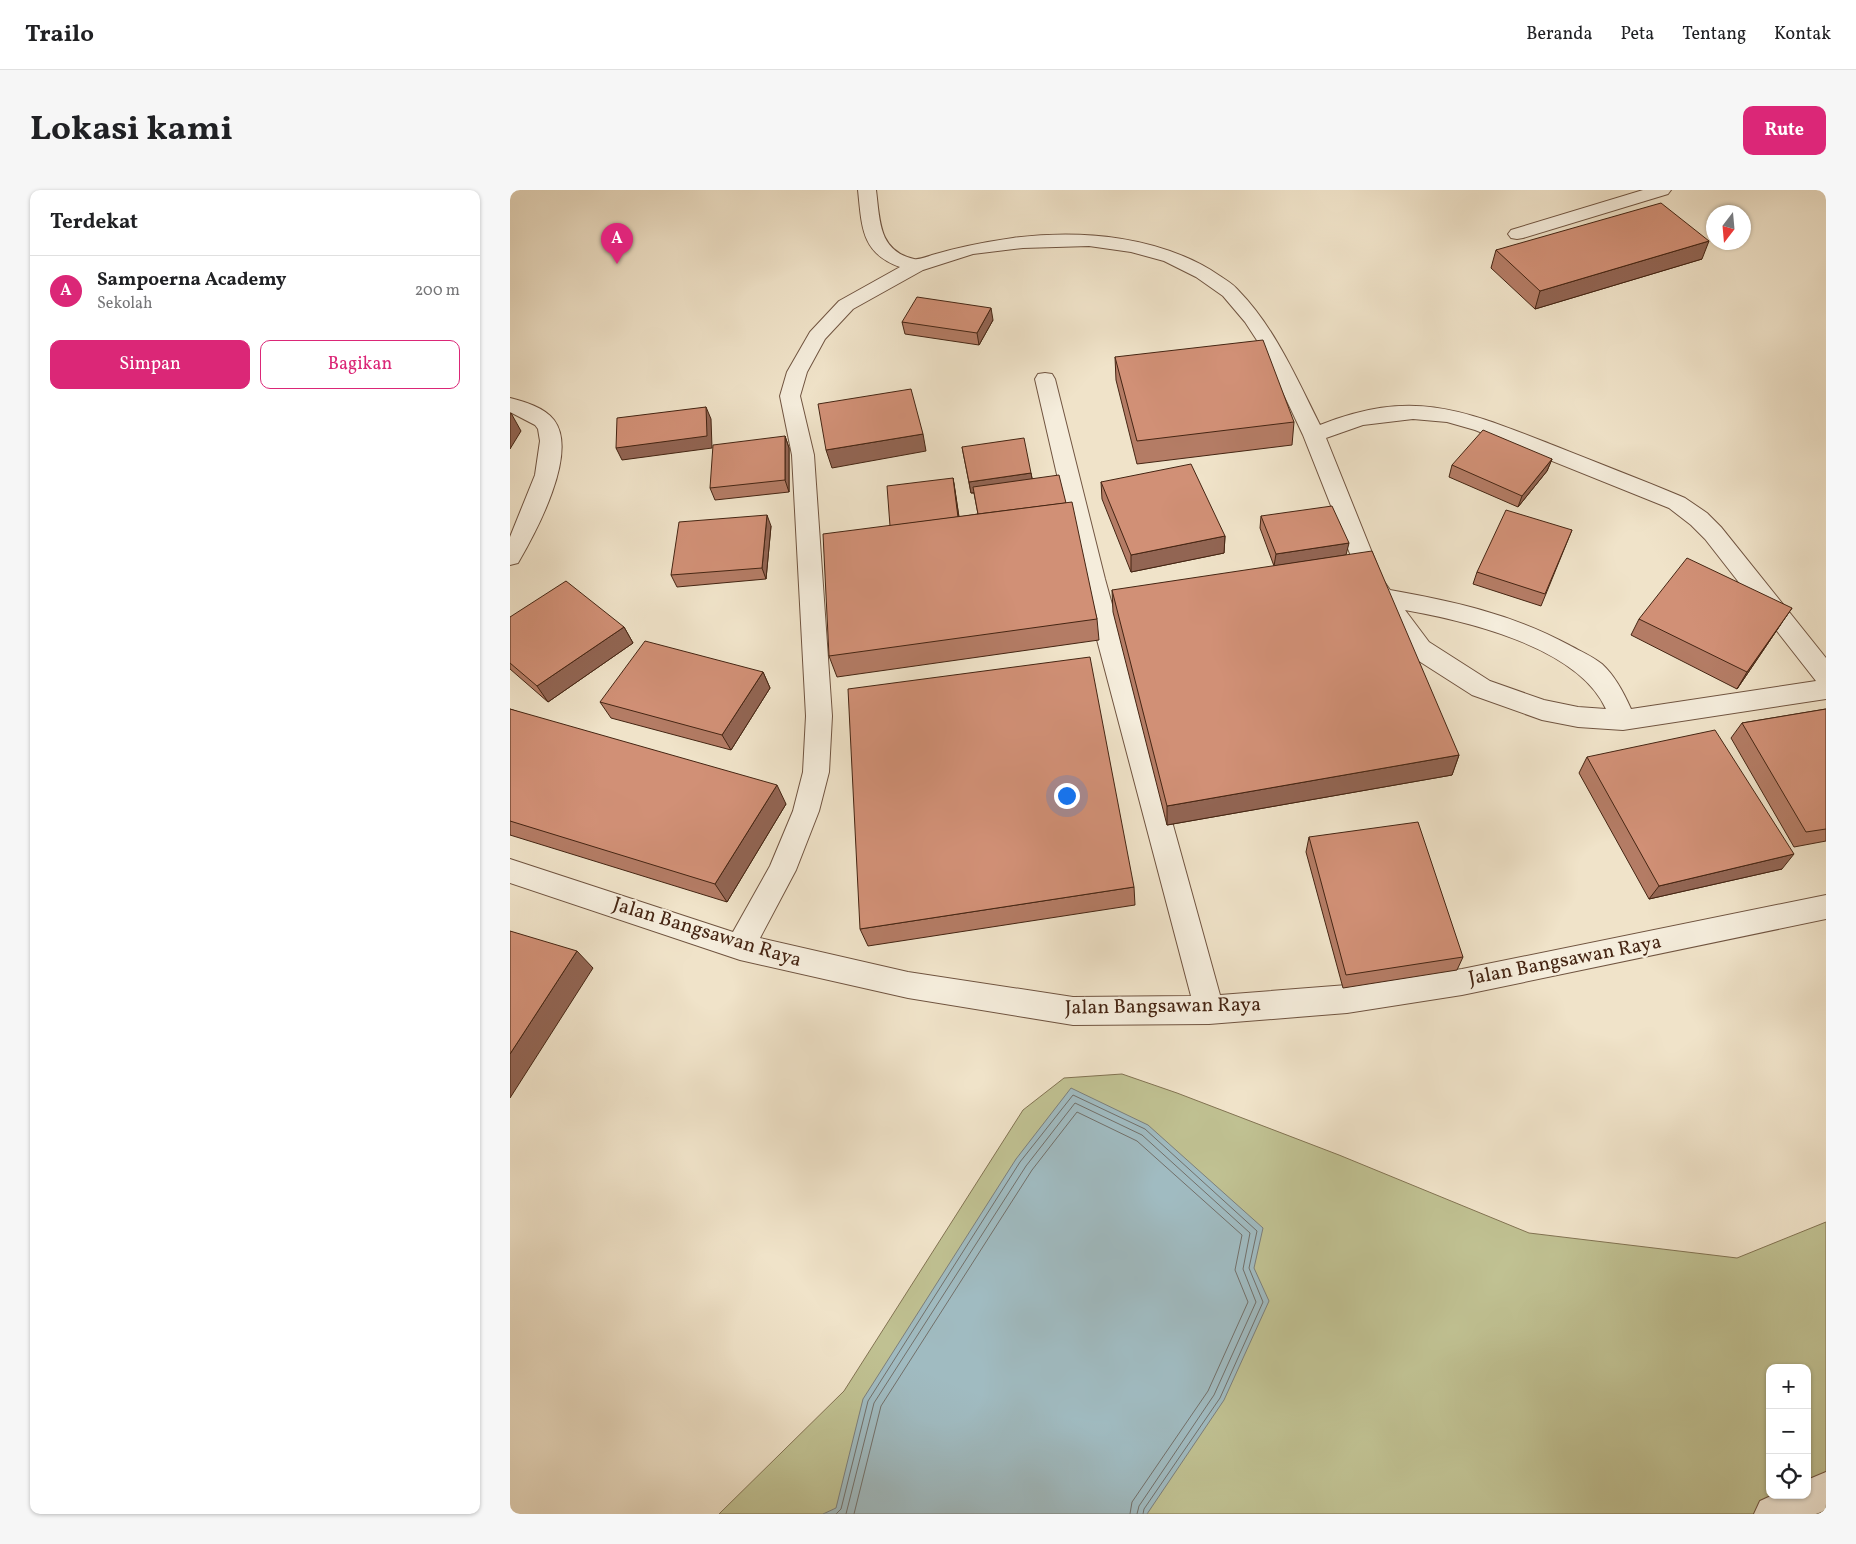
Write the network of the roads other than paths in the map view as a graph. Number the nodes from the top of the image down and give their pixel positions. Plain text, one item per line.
1 (867, 190) edge
2 (1662, 190) edge
3 (1517, 234) dead end
4 (916, 266) junction
5 (1045, 379) dead end
6 (510, 405) edge
7 (1314, 435) junction
8 (510, 557) edge
9 (1381, 597) junction
10 (1826, 676) edge
11 (1826, 689) edge
12 (1623, 720) junction
13 (510, 871) edge
14 (1826, 907) edge
15 (740, 947) junction
16 (1209, 1010) junction
17 (1826, 1491) edge
18 (1773, 1514) edge

1 - 4 street
2 - 3 street
4 - 7 street
4 - 15 street
5 - 16 street
6 - 8 street
7 - 9 street
7 - 10 street
9 - 12 street
9 - 12 street
11 - 12 street
13 - 15 street, Jalan Bangsawan Raya
14 - 16 street, Jalan Bangsawan Raya
15 - 16 street, Jalan Bangsawan Raya
17 - 18 street

